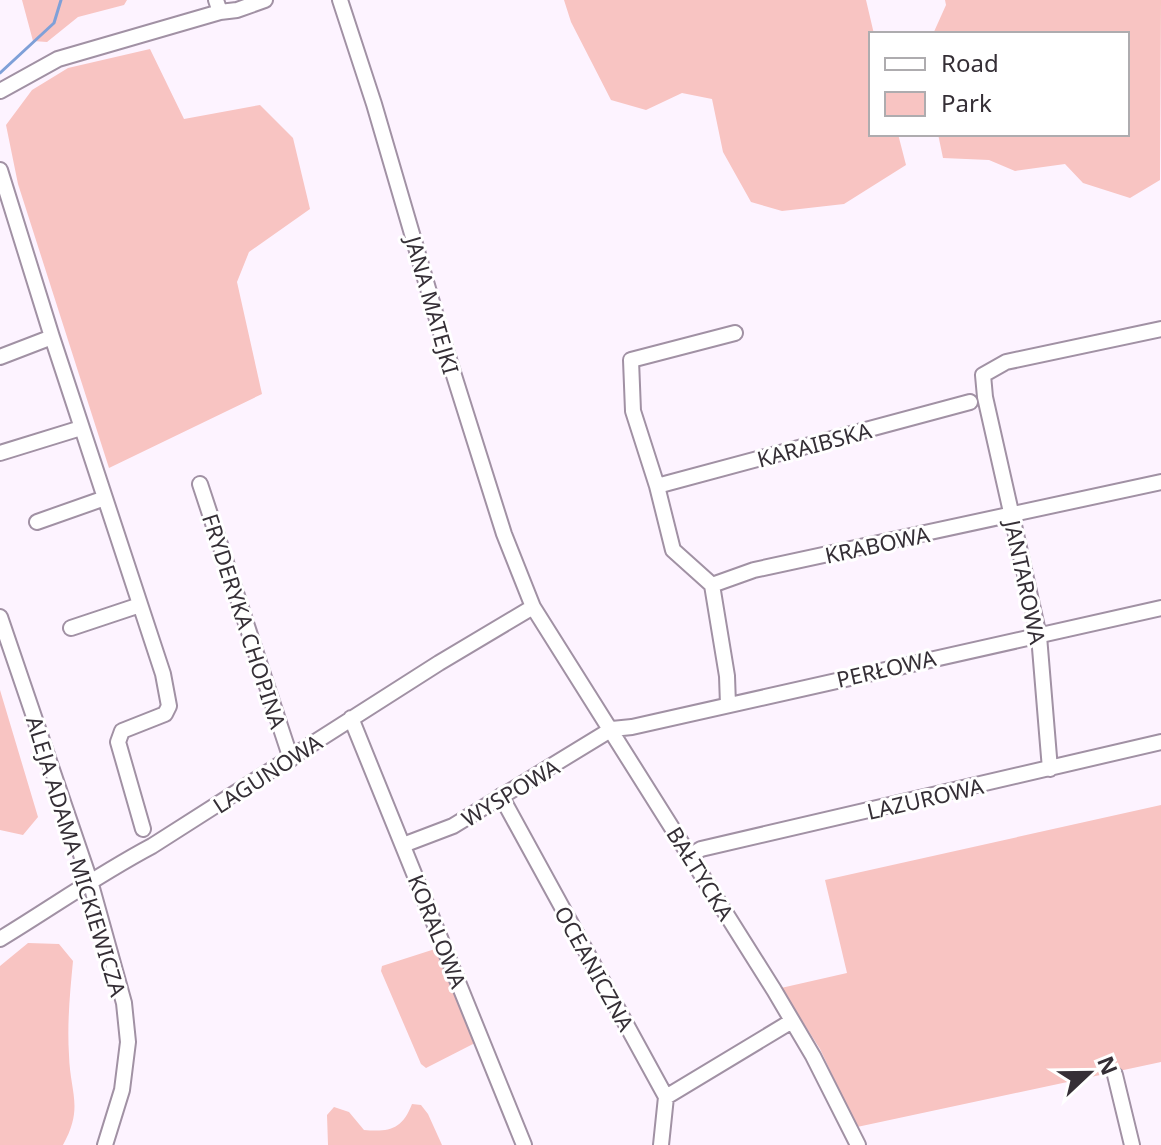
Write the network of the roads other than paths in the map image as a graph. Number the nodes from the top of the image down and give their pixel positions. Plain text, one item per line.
1 (265, 0) edge
2 (340, 0) edge
3 (218, 6) edge
4 (0, 91) edge
5 (0, 170) edge
6 (1161, 329) edge
7 (735, 333) dead end
8 (52, 337) junction
9 (0, 357) edge
10 (978, 399) junction
11 (81, 428) junction
12 (0, 453) edge
13 (1161, 482) edge
14 (200, 484) dead end
15 (657, 486) junction
16 (105, 498) junction
17 (1012, 515) junction
18 (37, 522) dead end
19 (712, 585) junction
20 (140, 605) junction
21 (533, 607) junction
22 (1161, 608) edge
23 (0, 617) edge
24 (71, 628) dead end
25 (1039, 636) junction
26 (728, 705) junction
27 (351, 718) junction
28 (612, 729) junction
29 (1161, 742) edge
30 (291, 759) junction
31 (1050, 769) junction
32 (501, 796) junction
33 (143, 829) dead end
34 (403, 845) junction
35 (691, 855) junction
36 (90, 881) junction
37 (0, 939) edge
38 (792, 1021) junction
39 (1115, 1075) dead end
40 (666, 1097) junction
41 (105, 1145) edge
42 (524, 1145) edge
43 (661, 1145) edge
44 (858, 1145) edge
45 (1132, 1145) edge

1 - 3 street
2 - 21 street, JANA MATEJKI
3 - 4 street
5 - 8 street
6 - 10 street
7 - 15 street
8 - 9 street
8 - 11 street
10 - 15 street, KARAIBSKA
10 - 17 street, JANTAROWA
11 - 12 street
11 - 16 street
13 - 17 street, KRABOWA
14 - 30 street, FRYDERYKA CHOPINA
15 - 19 street
16 - 18 street
16 - 20 street
17 - 19 street, KRABOWA
17 - 25 street, JANTAROWA
19 - 26 street
20 - 24 street
20 - 33 street
21 - 27 street, LAGUNOWA
21 - 28 street, BAŁTYCKA
22 - 25 street, PERŁOWA
23 - 36 street, ALEJA ADAMA MICKIEWICZA
25 - 26 street, PERŁOWA
25 - 31 street, JANTAROWA
26 - 28 street, PERŁOWA
27 - 30 street, LAGUNOWA
27 - 34 street, KORALOWA
28 - 32 street, WYSPOWA
28 - 35 street, BAŁTYCKA
29 - 31 street, LAZUROWA
30 - 36 street, LAGUNOWA
31 - 35 street, LAZUROWA
32 - 34 street, WYSPOWA
32 - 40 street, OCEANICZNA
34 - 42 street, KORALOWA
35 - 38 street, BAŁTYCKA
36 - 37 street, LAGUNOWA
36 - 41 street, ALEJA ADAMA MICKIEWICZA
38 - 40 street
38 - 44 street, BAŁTYCKA
39 - 45 street
40 - 43 street

